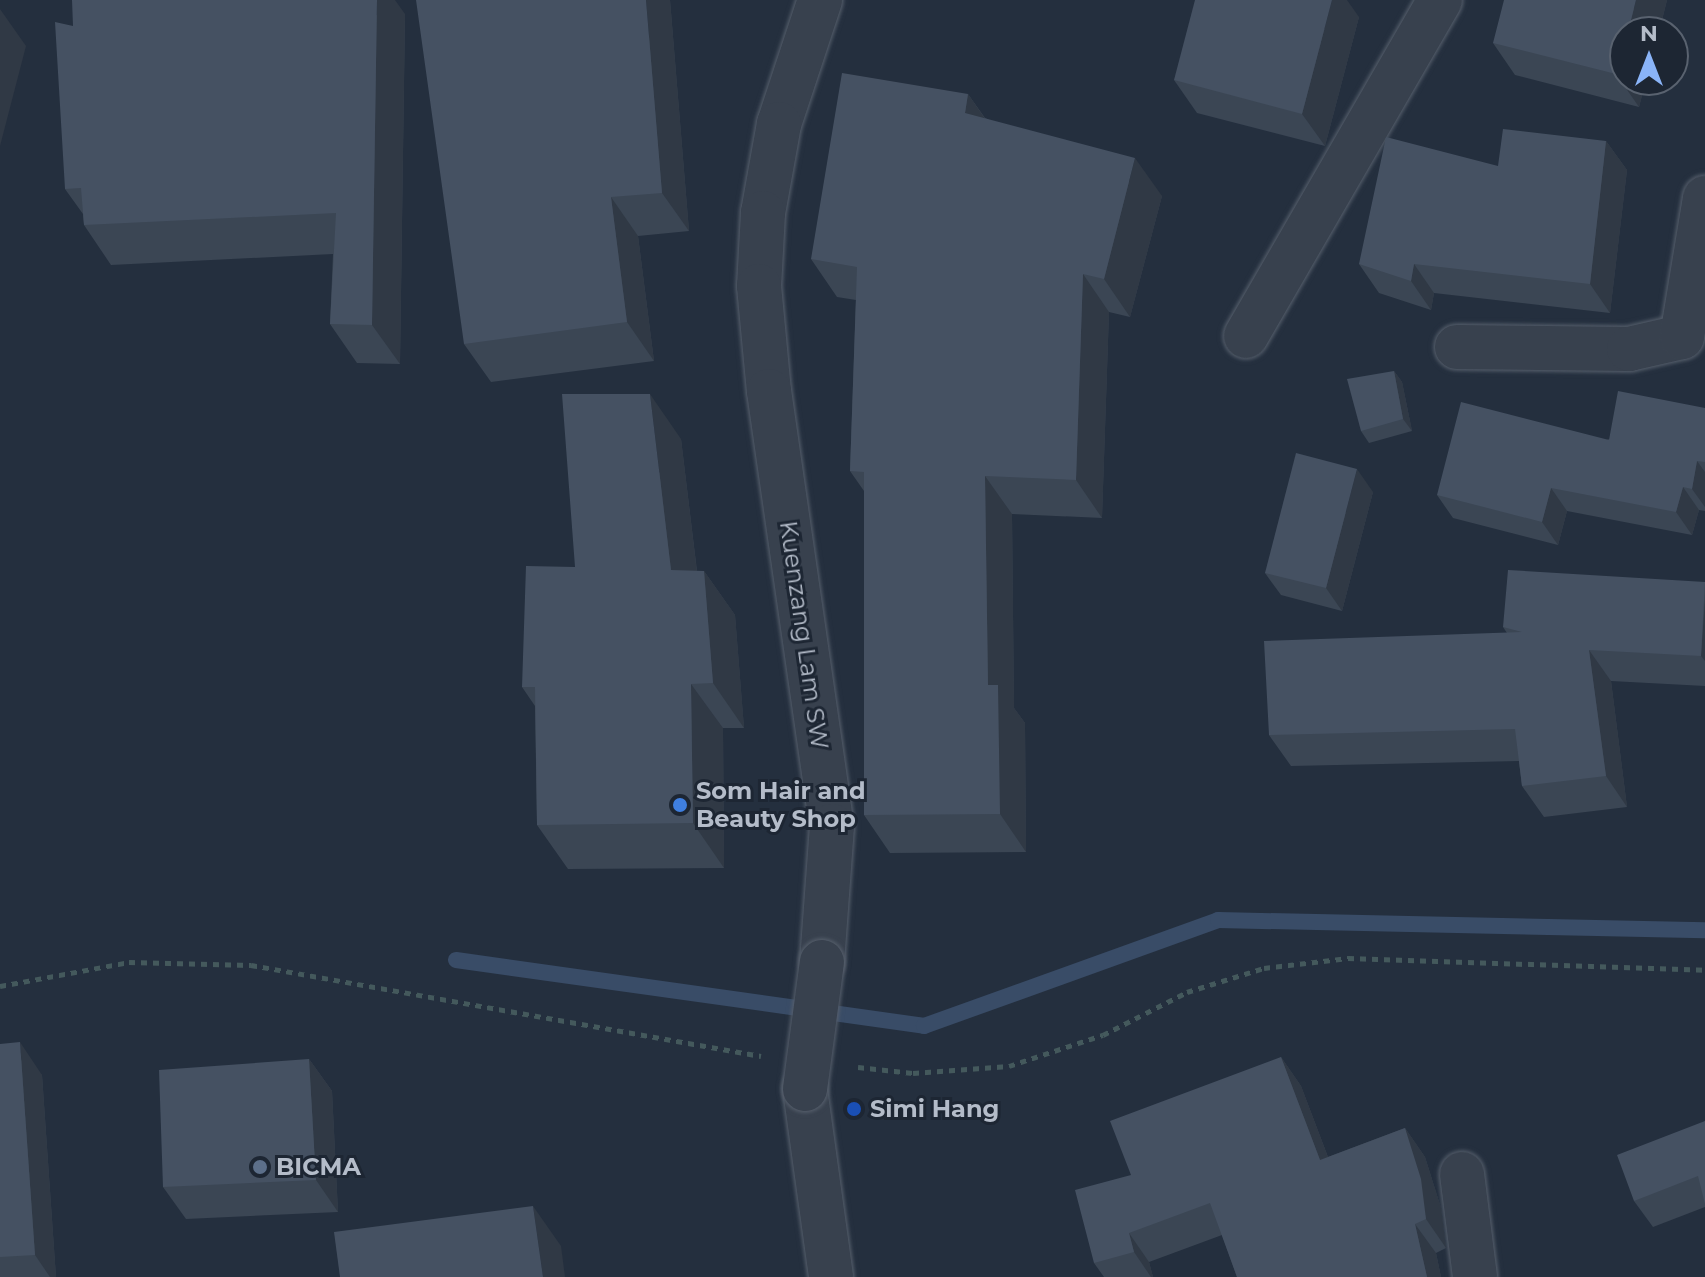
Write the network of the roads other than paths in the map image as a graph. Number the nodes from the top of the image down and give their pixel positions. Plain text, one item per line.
1 (820, 0) edge
2 (1440, 0) edge
3 (1705, 198) edge
4 (1246, 336) dead end
5 (1457, 347) dead end
6 (1462, 1174) dead end
7 (831, 1277) edge
8 (1475, 1277) edge

1 - 7 street, Kuenzang Lam SW, bridge
2 - 4 street
3 - 5 street
6 - 8 street

